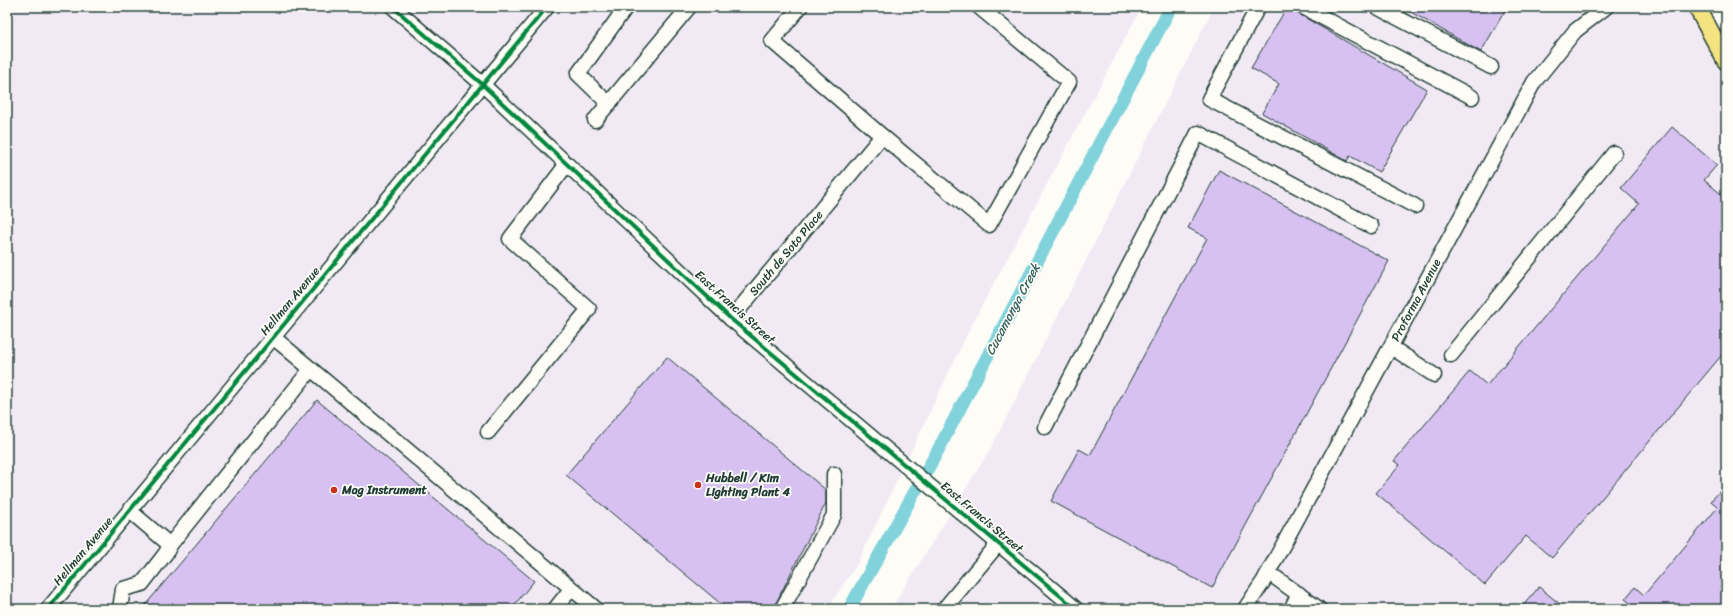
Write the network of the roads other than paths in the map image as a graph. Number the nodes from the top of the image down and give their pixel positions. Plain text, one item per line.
1 (393, 7) edge
2 (547, 7) edge
3 (626, 7) edge
4 (689, 7) edge
5 (800, 7) edge
6 (979, 7) edge
7 (1258, 7) edge
8 (1303, 7) edge
9 (1377, 7) edge
10 (1606, 7) edge
11 (1697, 7) edge
12 (1726, 61) edge
13 (1492, 67) dead end
14 (482, 84) junction
15 (1472, 97) dead end
16 (609, 104) junction
17 (595, 120) dead end
18 (882, 136) junction
19 (1614, 153) dead end
20 (567, 164) junction
21 (1415, 206) dead end
22 (1371, 226) dead end
23 (730, 319) junction
24 (273, 337) junction
25 (1390, 347) junction
26 (1452, 354) dead end
27 (311, 369) junction
28 (1434, 374) dead end
29 (1045, 427) dead end
30 (488, 432) dead end
31 (834, 474) dead end
32 (130, 511) junction
33 (998, 544) junction
34 (170, 545) junction
35 (1269, 573) junction
36 (571, 589) junction
37 (1299, 594) junction
38 (48, 609) edge
39 (120, 609) edge
40 (555, 609) edge
41 (596, 609) edge
42 (782, 609) edge
43 (944, 609) edge
44 (1076, 609) edge
45 (1245, 609) edge
46 (1291, 609) edge
47 (1320, 609) edge

1 - 14 street, East Francis Street
2 - 14 street, Hellman Avenue
3 - 16 street
4 - 16 street
5 - 18 street
6 - 18 street
7 - 21 street
8 - 15 street
9 - 13 street
10 - 25 street, Proforma Avenue
11 - 12 main road
14 - 20 street, East Francis Street
14 - 24 street, Hellman Avenue
16 - 17 street
18 - 23 street, South de Soto Place
19 - 26 street
20 - 23 street, East Francis Street
20 - 30 street
22 - 29 street
23 - 33 street, East Francis Street
24 - 27 street
24 - 32 street, Hellman Avenue
25 - 28 street
25 - 35 street, Proforma Avenue
27 - 34 street
27 - 36 street
31 - 42 street
32 - 34 street
32 - 38 street, Hellman Avenue
33 - 43 street
33 - 44 street, East Francis Street
34 - 39 street
35 - 37 street
35 - 45 street, Proforma Avenue
36 - 40 street
36 - 41 street
37 - 46 street
37 - 47 street

